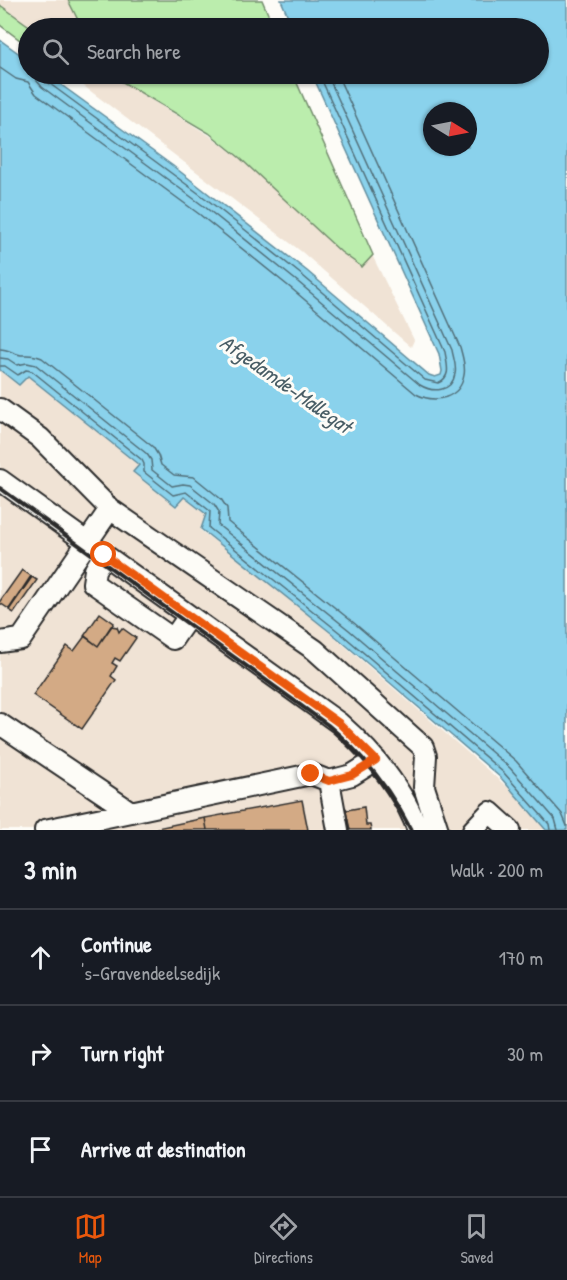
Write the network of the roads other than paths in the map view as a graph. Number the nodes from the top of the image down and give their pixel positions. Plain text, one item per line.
1 (0, 409) edge
2 (0, 480) edge
3 (110, 509) junction
4 (87, 542) junction
5 (104, 555) junction
6 (189, 616) junction
7 (0, 642) edge
8 (0, 724) edge
9 (376, 760) junction
10 (329, 781) junction
11 (131, 812) junction
12 (412, 827) edge
13 (45, 830) edge
14 (338, 830) edge
15 (438, 830) edge
16 (472, 830) edge
17 (510, 830) edge

1 - 3 street
2 - 4 street
3 - 4 street
3 - 15 street
4 - 5 street
4 - 7 street
5 - 6 street
5 - 6 street
6 - 9 street
8 - 11 street
9 - 10 street
9 - 12 street
10 - 11 street
10 - 14 street
11 - 13 street
16 - 17 street

